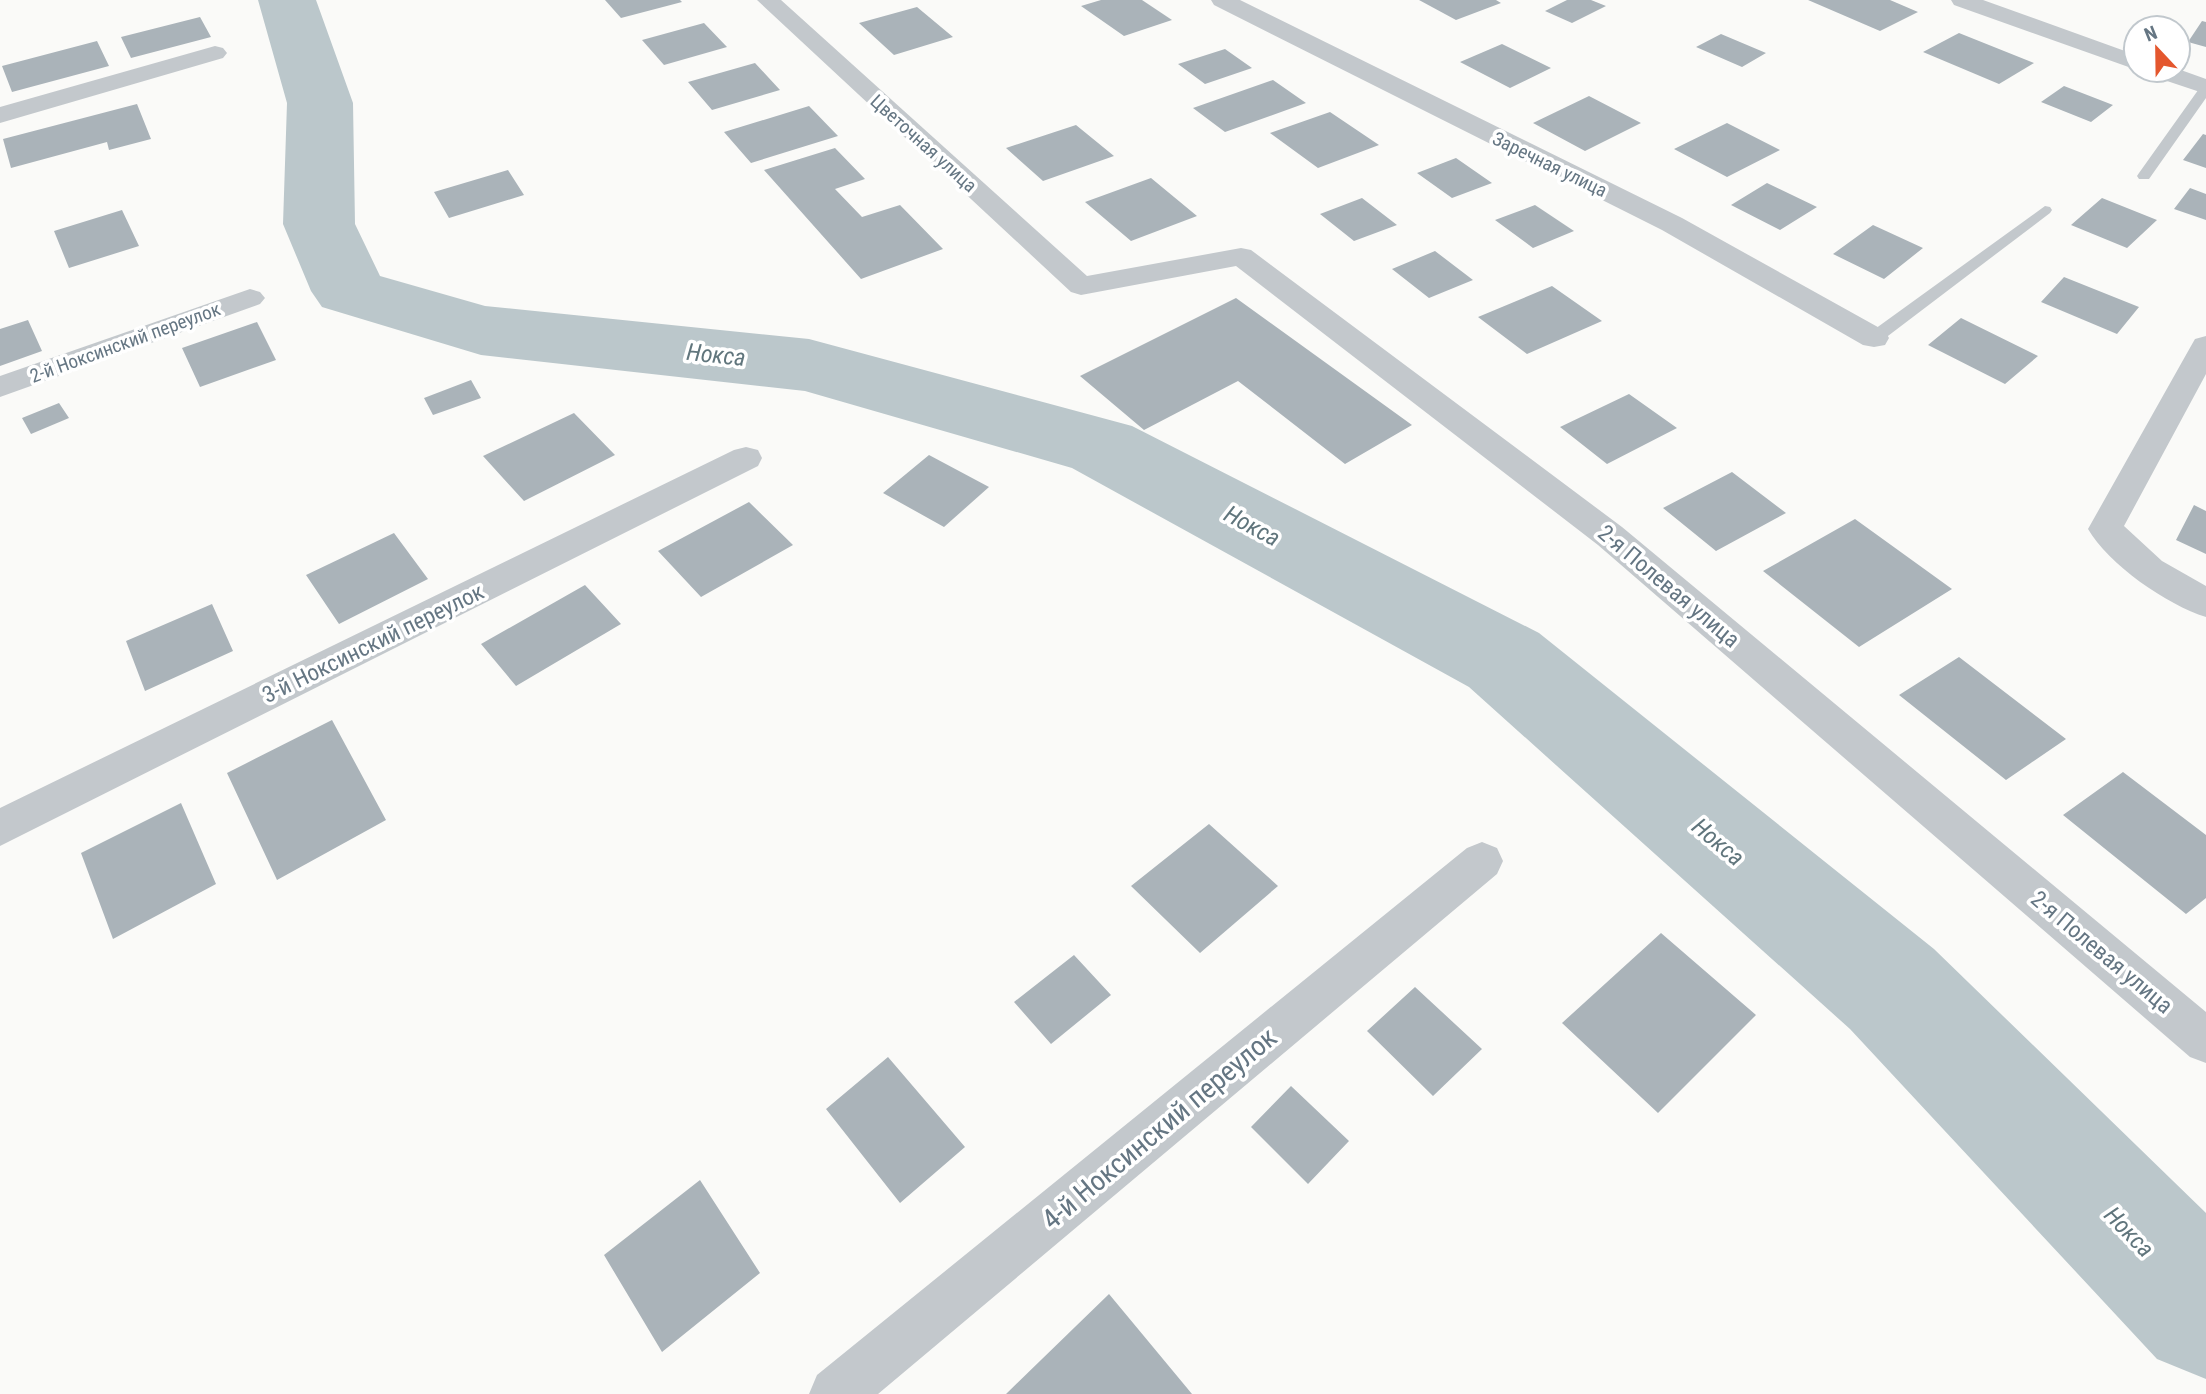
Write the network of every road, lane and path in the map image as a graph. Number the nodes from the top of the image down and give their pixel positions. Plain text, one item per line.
1 (768, 0) edge
2 (1222, 0) edge
3 (1962, 0) edge
4 (215, 53) dead end
5 (2122, 58) edge
6 (2206, 88) edge
7 (0, 115) edge
8 (2144, 176) dead end
9 (2045, 211) dead end
10 (1081, 286) joint
11 (250, 298) dead end
12 (1874, 338) joint
13 (2206, 346) edge
14 (0, 387) edge
15 (746, 458) dead end
16 (2206, 603) edge
17 (0, 828) edge
18 (1482, 861) dead end
19 (2206, 1041) edge
20 (836, 1394) edge

1 - 10 street, Цветочная улица
2 - 12 street, Заречная улица
3 - 5 street
4 - 7 street
6 - 8 lane
9 - 12 lane
10 - 19 street, 2-я Полевая улица
11 - 14 street, 2-й Ноксинский переулок
13 - 16 street
15 - 17 street, 3-й Ноксинский переулок
18 - 20 street, 4-й Ноксинский переулок

